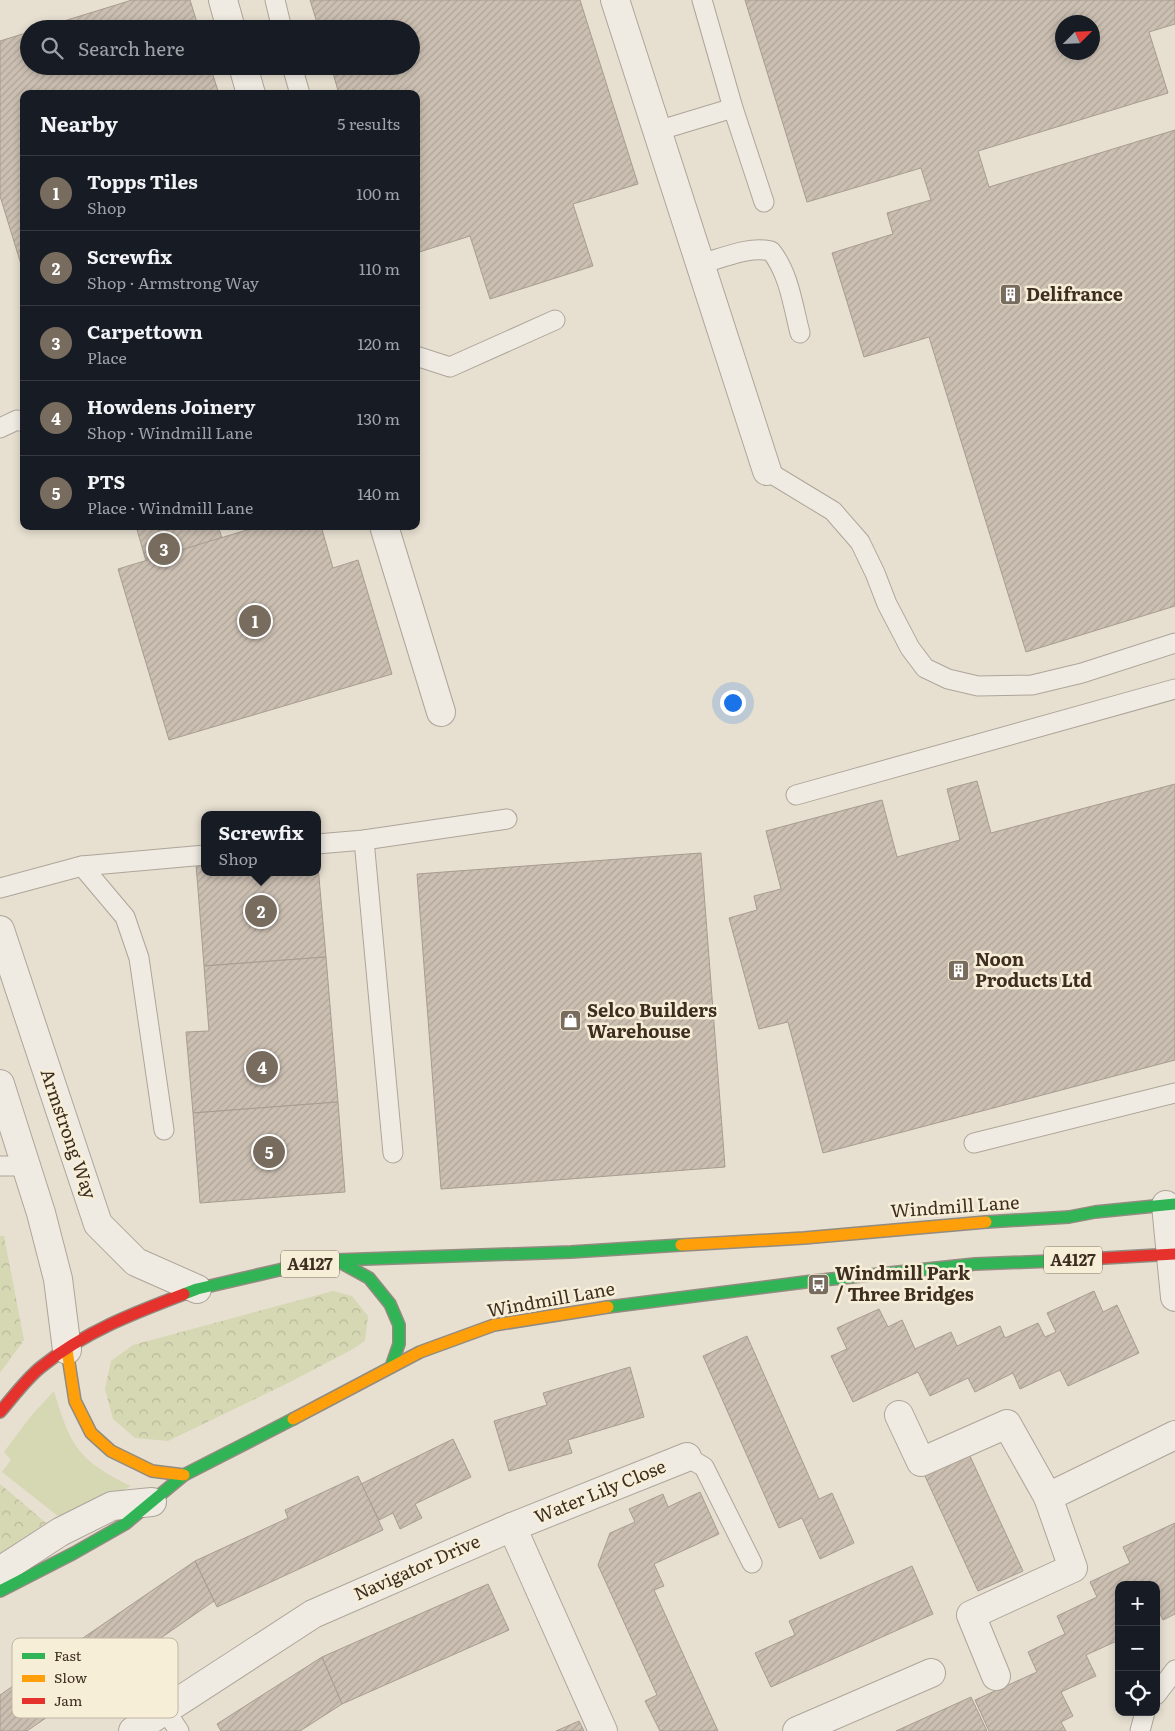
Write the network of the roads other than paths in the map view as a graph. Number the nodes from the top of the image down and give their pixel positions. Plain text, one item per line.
1 (223, 0) edge
2 (275, 0) edge
3 (615, 0) edge
4 (702, 0) edge
5 (229, 20) edge
6 (280, 20) edge
7 (246, 75) edge
8 (295, 75) edge
9 (250, 90) edge
10 (299, 90) edge
11 (733, 108) junction
12 (657, 132) junction
13 (764, 202) dead end
14 (701, 264) junction
15 (555, 320) dead end
16 (800, 333) dead end
17 (420, 357) edge
18 (20, 421) edge
19 (0, 428) edge
20 (767, 471) joint
21 (385, 530) edge
22 (1175, 642) edge
23 (1175, 689) edge
24 (441, 712) dead end
25 (796, 795) dead end
26 (507, 819) dead end
27 (364, 840) junction
28 (321, 844) edge
29 (201, 855) edge
30 (82, 866) junction
31 (0, 888) edge
32 (0, 930) edge
33 (0, 1084) edge
34 (1175, 1093) edge
35 (164, 1130) dead end
36 (974, 1143) dead end
37 (394, 1153) dead end
38 (13, 1166) edge
39 (1170, 1204) edge
40 (1173, 1254) edge
41 (336, 1260) junction
42 (197, 1289) junction
43 (1175, 1297) edge
44 (67, 1350) junction
45 (391, 1367) junction
46 (0, 1412) edge
47 (899, 1415) dead end
48 (1175, 1435) edge
49 (688, 1457) joint
50 (184, 1475) junction
51 (1048, 1498) junction
52 (152, 1502) junction
53 (512, 1526) junction
54 (752, 1564) dead end
55 (0, 1571) edge
56 (0, 1591) edge
57 (1175, 1670) edge
58 (931, 1673) dead end
59 (996, 1676) dead end
60 (1160, 1690) edge
61 (178, 1716) edge
62 (1144, 1716) edge
63 (172, 1721) edge
64 (133, 1731) edge
65 (603, 1731) edge
66 (797, 1731) edge
67 (1140, 1731) edge

1 - 5 street
2 - 6 lane
3 - 12 street
4 - 11 lane
7 - 9 street
8 - 10 lane
11 - 12 lane
11 - 13 lane
12 - 14 street
14 - 16 lane
14 - 20 street
15 - 17 lane
18 - 19 lane
20 - 22 lane
21 - 24 street
23 - 25 lane
26 - 27 lane
27 - 28 lane
27 - 37 lane
29 - 30 lane
30 - 31 lane
30 - 35 lane
32 - 42 street, Armstrong Way
33 - 38 street
34 - 36 lane
38 - 44 street
39 - 40 street
39 - 41 main road, Windmill Lane / A4127
40 - 43 street
40 - 45 main road, Windmill Lane / A4127
41 - 42 main road, Windmill Lane / A4127
41 - 45 main road
42 - 44 main road, Windmill Lane / A4127
44 - 46 main road, Windmill Lane / A4127
44 - 50 main road
45 - 50 main road, Windmill Lane / A4127
47 - 51 street
48 - 51 street
49 - 53 street, Water Lily Close
49 - 54 lane
50 - 52 main road, Windmill Lane / A4127
51 - 59 street
52 - 55 street
52 - 56 main road, Windmill Lane / A4127
53 - 61 street, Navigator Drive
53 - 65 street
57 - 60 lane
58 - 66 street
62 - 67 lane
63 - 64 street, Navigator Drive

